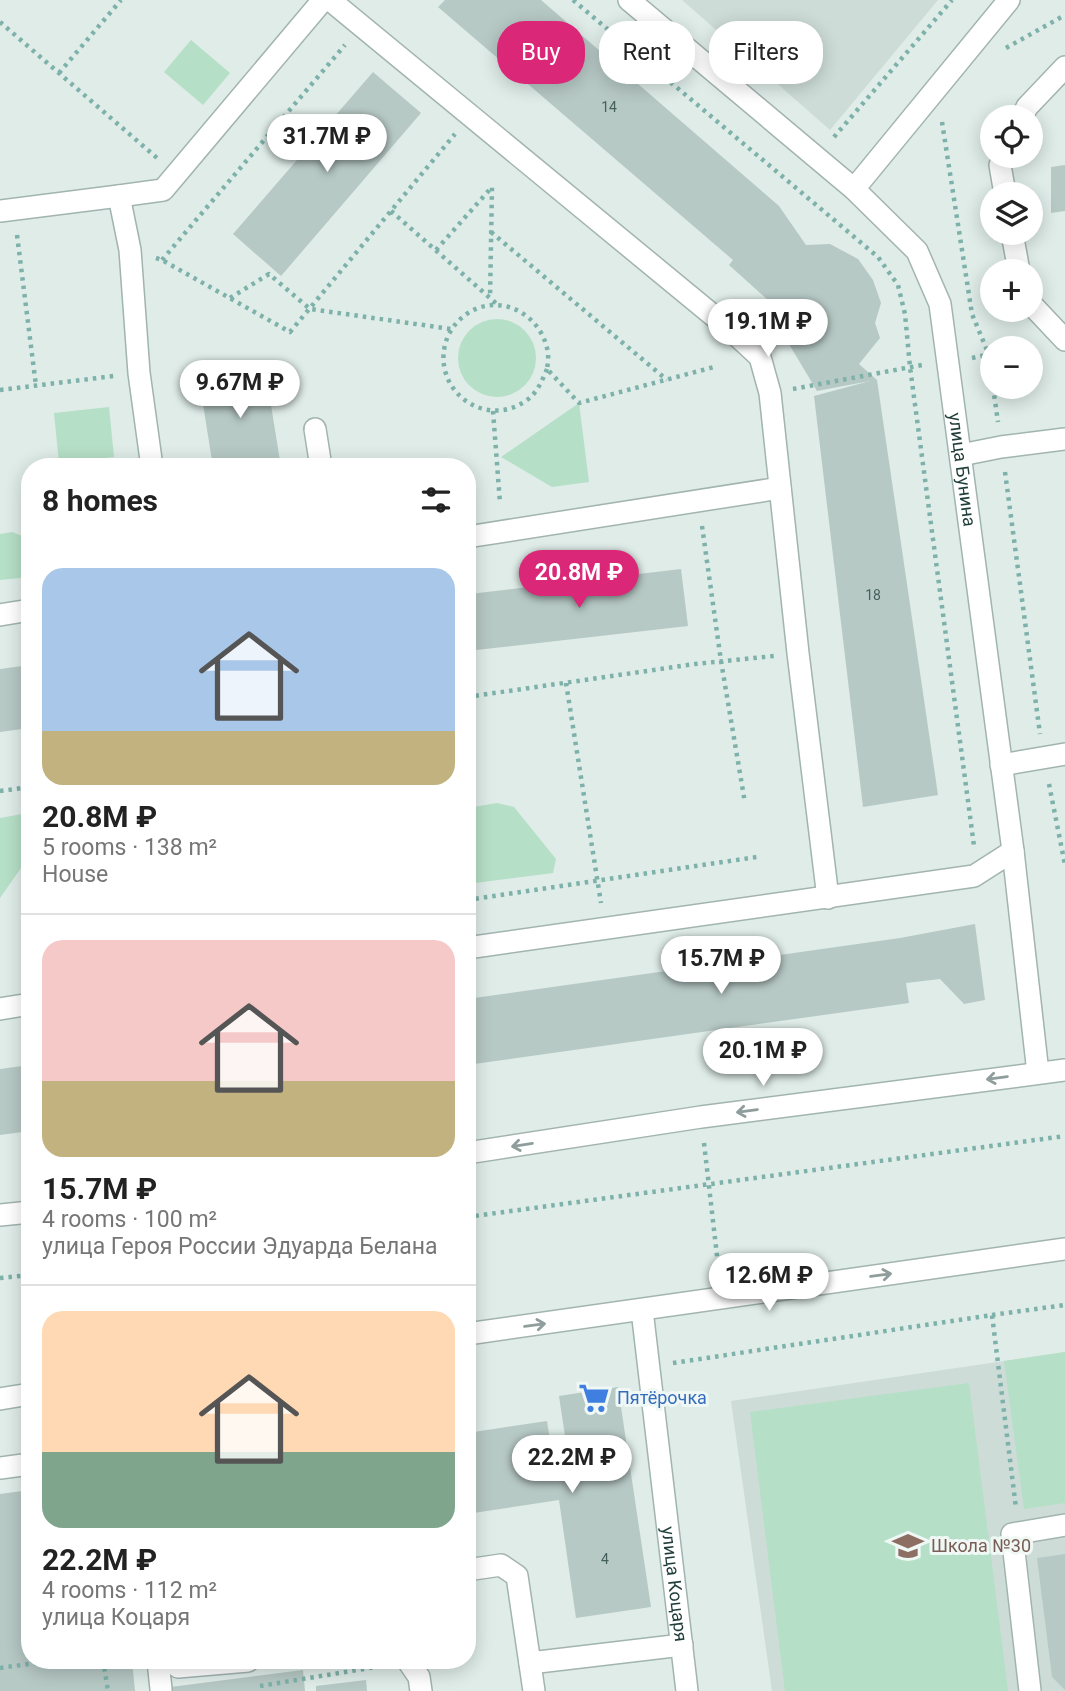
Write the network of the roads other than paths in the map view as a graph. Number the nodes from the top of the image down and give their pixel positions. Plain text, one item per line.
1 (323, 0) edge
2 (330, 0) edge
3 (629, 0) edge
4 (1009, 0) edge
5 (1065, 67) edge
6 (1029, 105) edge
7 (854, 189) junction
8 (119, 196) junction
9 (7, 211) edge
10 (1043, 317) edge
11 (1065, 340) edge
12 (315, 429) dead end
13 (1065, 439) edge
14 (961, 455) junction
15 (151, 458) edge
16 (320, 458) edge
17 (780, 488) junction
18 (476, 536) edge
19 (21, 612) edge
20 (0, 615) edge
21 (1065, 754) edge
22 (1001, 765) junction
23 (1013, 852) junction
24 (828, 898) junction
25 (476, 947) edge
26 (21, 1006) edge
27 (0, 1009) edge
28 (1065, 1070) edge
29 (1038, 1073) junction
30 (476, 1152) edge
31 (21, 1213) edge
32 (0, 1215) edge
33 (1065, 1249) edge
34 (642, 1310) junction
35 (476, 1333) edge
36 (21, 1396) edge
37 (0, 1399) edge
38 (21, 1465) edge
39 (0, 1468) edge
40 (1065, 1525) edge
41 (476, 1569) edge
42 (682, 1645) junction
43 (530, 1663) junction
44 (159, 1669) edge
45 (414, 1669) edge
46 (161, 1689) dead end
47 (421, 1691) edge
48 (534, 1691) edge
49 (687, 1691) edge
50 (1030, 1691) edge

1 - 8 street
2 - 17 street
3 - 7 street, улица Бунина
4 - 7 street
5 - 6 street
7 - 14 street, улица Бунина
8 - 9 street
8 - 15 street
10 - 11 street
12 - 16 street
13 - 14 street
14 - 22 street, улица Бунина
17 - 18 street
17 - 24 street
19 - 20 street
21 - 22 street
22 - 23 street, улица Бунина
23 - 24 street
23 - 29 street, улица Бунина
24 - 25 street
26 - 27 street
28 - 29 street
29 -> 30 street
31 - 32 street
34 -> 33 street
35 -> 34 street
34 - 42 street, улица Коцаря
36 - 37 street
38 - 39 street
40 - 50 street
41 - 43 street
42 - 43 street
42 - 49 street, улица Коцаря
43 - 48 street
44 - 46 street
45 - 47 street

